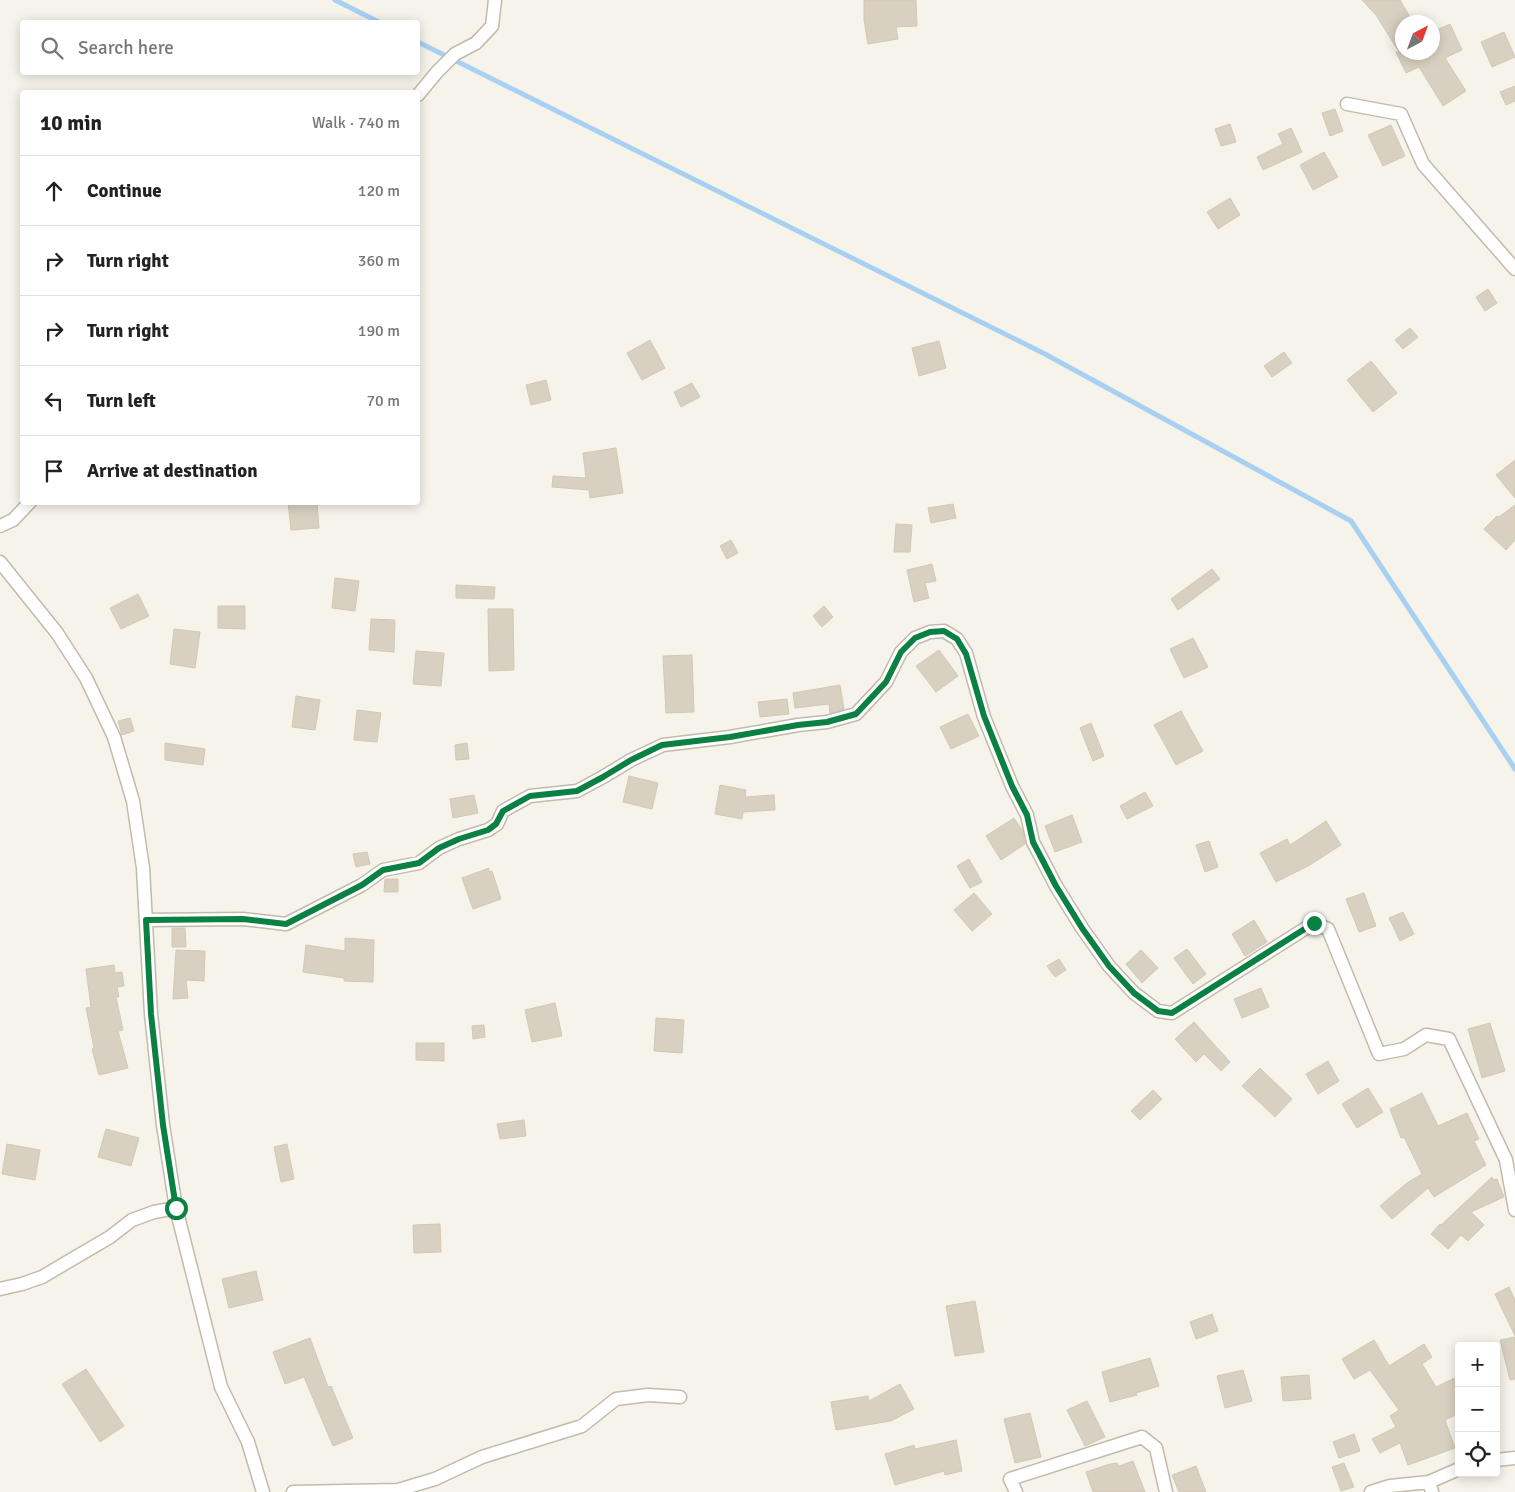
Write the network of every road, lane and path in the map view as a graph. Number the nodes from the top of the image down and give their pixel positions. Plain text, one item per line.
1 (495, 0) edge
2 (420, 93) edge
3 (1348, 104) dead end
4 (1515, 269) edge
5 (27, 505) edge
6 (0, 526) edge
7 (2, 569) edge
8 (146, 920) junction
9 (176, 1208) junction
10 (1515, 1210) edge
11 (0, 1289) edge
12 (680, 1397) dead end
13 (1515, 1458) edge
14 (1500, 1460) edge
15 (1455, 1472) edge
16 (1431, 1487) edge
17 (262, 1492) edge
18 (293, 1492) edge
19 (1016, 1492) edge
20 (1166, 1492) edge
21 (1371, 1492) edge

1 - 2 street
3 - 4 street
5 - 6 street
7 - 8 street
8 - 9 street
8 - 10 street
9 - 11 street
9 - 17 street
12 - 18 street
13 - 14 street
15 - 16 street
16 - 21 street
19 - 20 street

